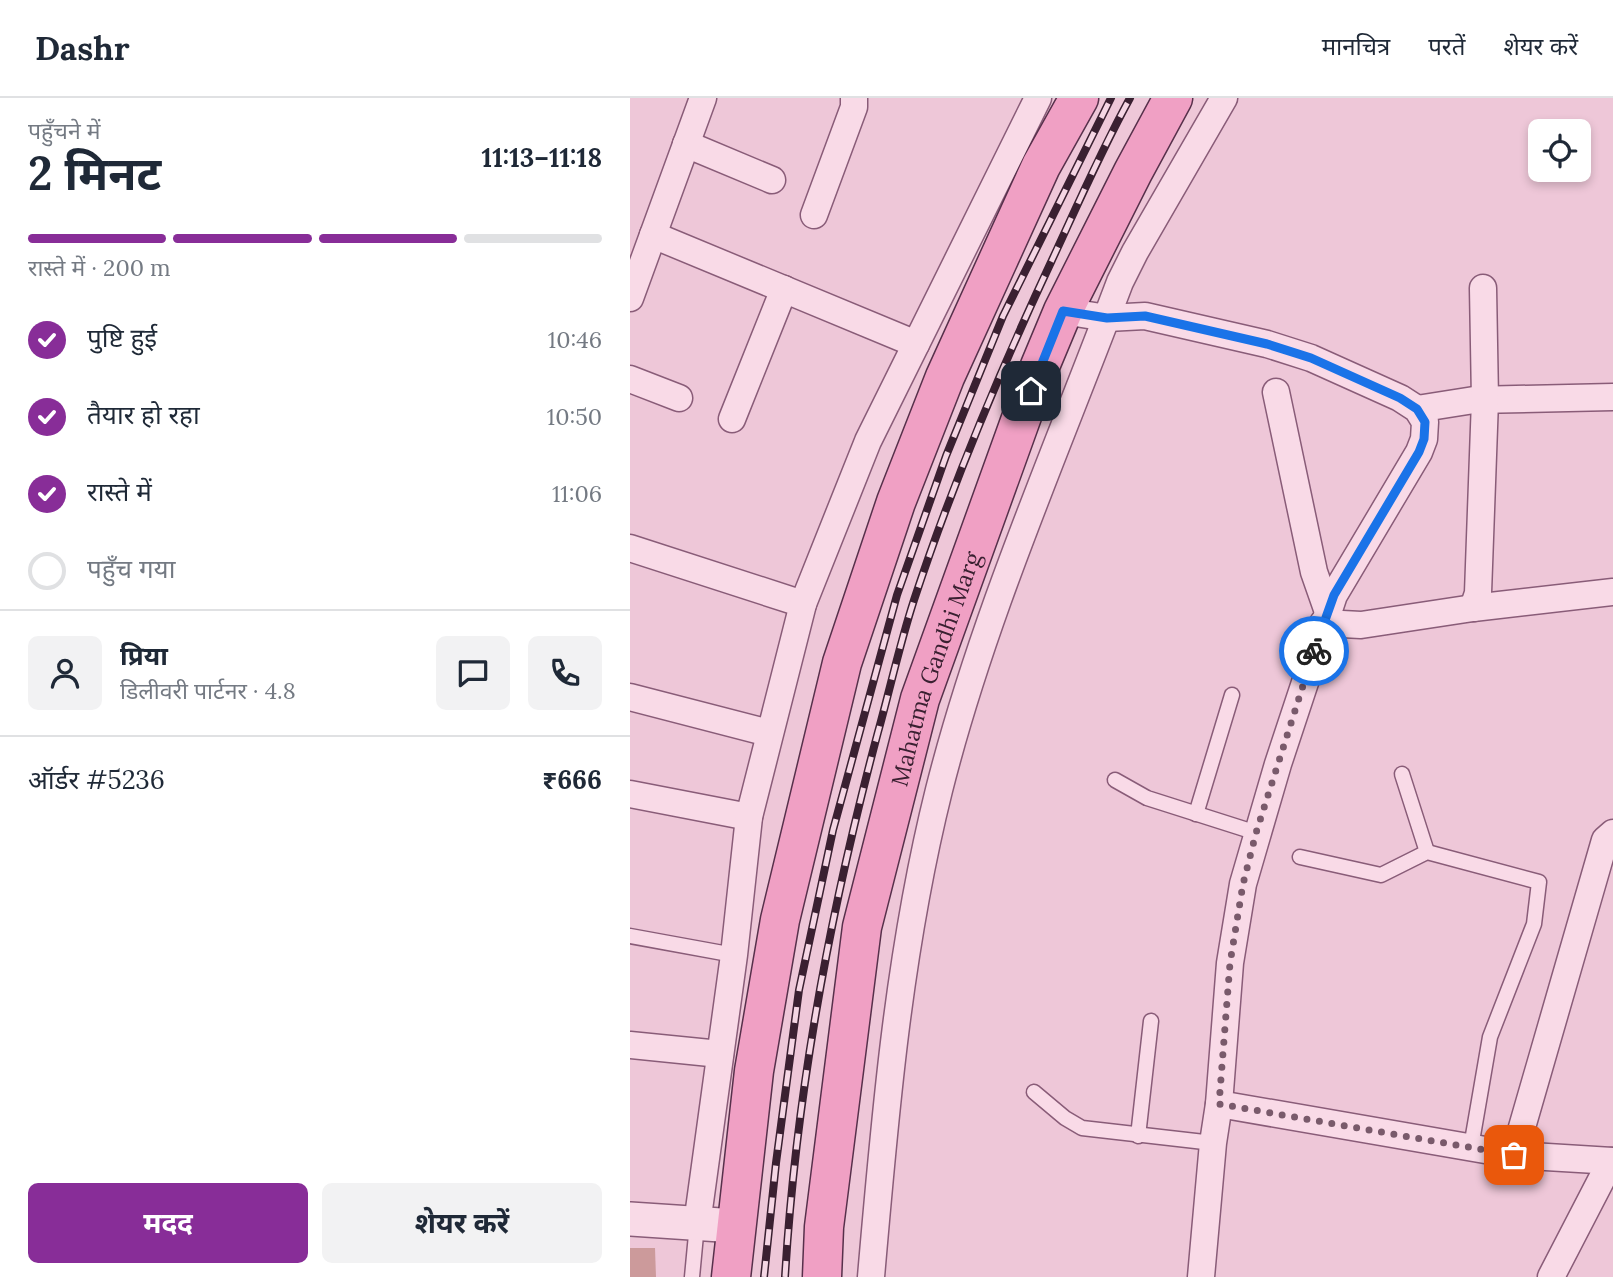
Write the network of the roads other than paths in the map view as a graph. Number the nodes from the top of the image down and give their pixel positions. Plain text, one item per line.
1 (703, 98) edge
2 (855, 98) edge
3 (1038, 98) edge
4 (1079, 98) edge
5 (1173, 98) edge
6 (1224, 98) edge
7 (687, 144) junction
8 (772, 180) dead end
9 (814, 215) dead end
10 (653, 235) junction
11 (1483, 288) dead end
12 (784, 289) junction
13 (630, 298) edge
14 (1063, 311) junction
15 (1107, 318) junction
16 (916, 344) junction
17 (630, 379) edge
18 (1276, 392) dead end
19 (1613, 397) edge
20 (679, 398) dead end
21 (1485, 400) junction
22 (1417, 409) junction
23 (732, 419) dead end
24 (630, 548) edge
25 (1613, 592) edge
26 (803, 604) junction
27 (1473, 608) junction
28 (1325, 617) junction
29 (1232, 695) dead end
30 (630, 697) edge
31 (769, 733) junction
32 (1402, 774) dead end
33 (1115, 780) dead end
34 (630, 794) edge
35 (1196, 814) junction
36 (749, 817) junction
37 (1256, 833) junction
38 (1613, 833) edge
39 (1427, 852) junction
40 (1300, 858) dead end
41 (630, 936) edge
42 (734, 955) junction
43 (1151, 1021) dead end
44 (630, 1045) edge
45 (720, 1054) junction
46 (1034, 1092) dead end
47 (1219, 1104) junction
48 (1138, 1136) junction
49 (1213, 1143) junction
50 (1471, 1147) junction
51 (1514, 1155) junction
52 (1612, 1161) edge
53 (630, 1219) edge
54 (697, 1224) junction
55 (736, 1227) junction
56 (692, 1277) edge
57 (731, 1277) edge
58 (822, 1277) edge
59 (871, 1277) edge
60 (1201, 1277) edge
61 (1551, 1277) edge

1 - 7 street
2 - 9 street
3 - 16 street
4 - 55 main road
5 - 14 main road, Mahatma Gandhi Marg
6 - 15 street
7 - 8 street
7 - 10 street
10 - 12 street
10 - 13 street
11 - 21 street
12 - 16 street
12 - 23 street
14 - 15 street
14 - 58 main road, Mahatma Gandhi Marg
15 - 22 street
15 - 59 street
16 - 26 street
17 - 20 street
18 - 28 street
19 - 21 street
21 - 22 street
21 - 27 street
22 - 28 street
24 - 26 street
25 - 27 street
26 - 31 street
27 - 28 street
28 - 37 street
29 - 35 lane
30 - 31 street
31 - 36 street
32 - 39 lane
33 - 35 lane
34 - 36 street
35 - 37 lane
36 - 42 street
37 - 47 street
38 - 51 street
39 - 40 lane
39 - 50 lane
41 - 42 lane
42 - 45 street
43 - 48 lane
44 - 45 street
45 - 54 street
46 - 48 lane
47 - 49 street
47 - 50 street
48 - 49 lane
49 - 60 street
50 - 51 street
51 - 52 street
52 - 61 street
53 - 54 street
54 - 55 street
54 - 56 lane
55 - 57 main road

